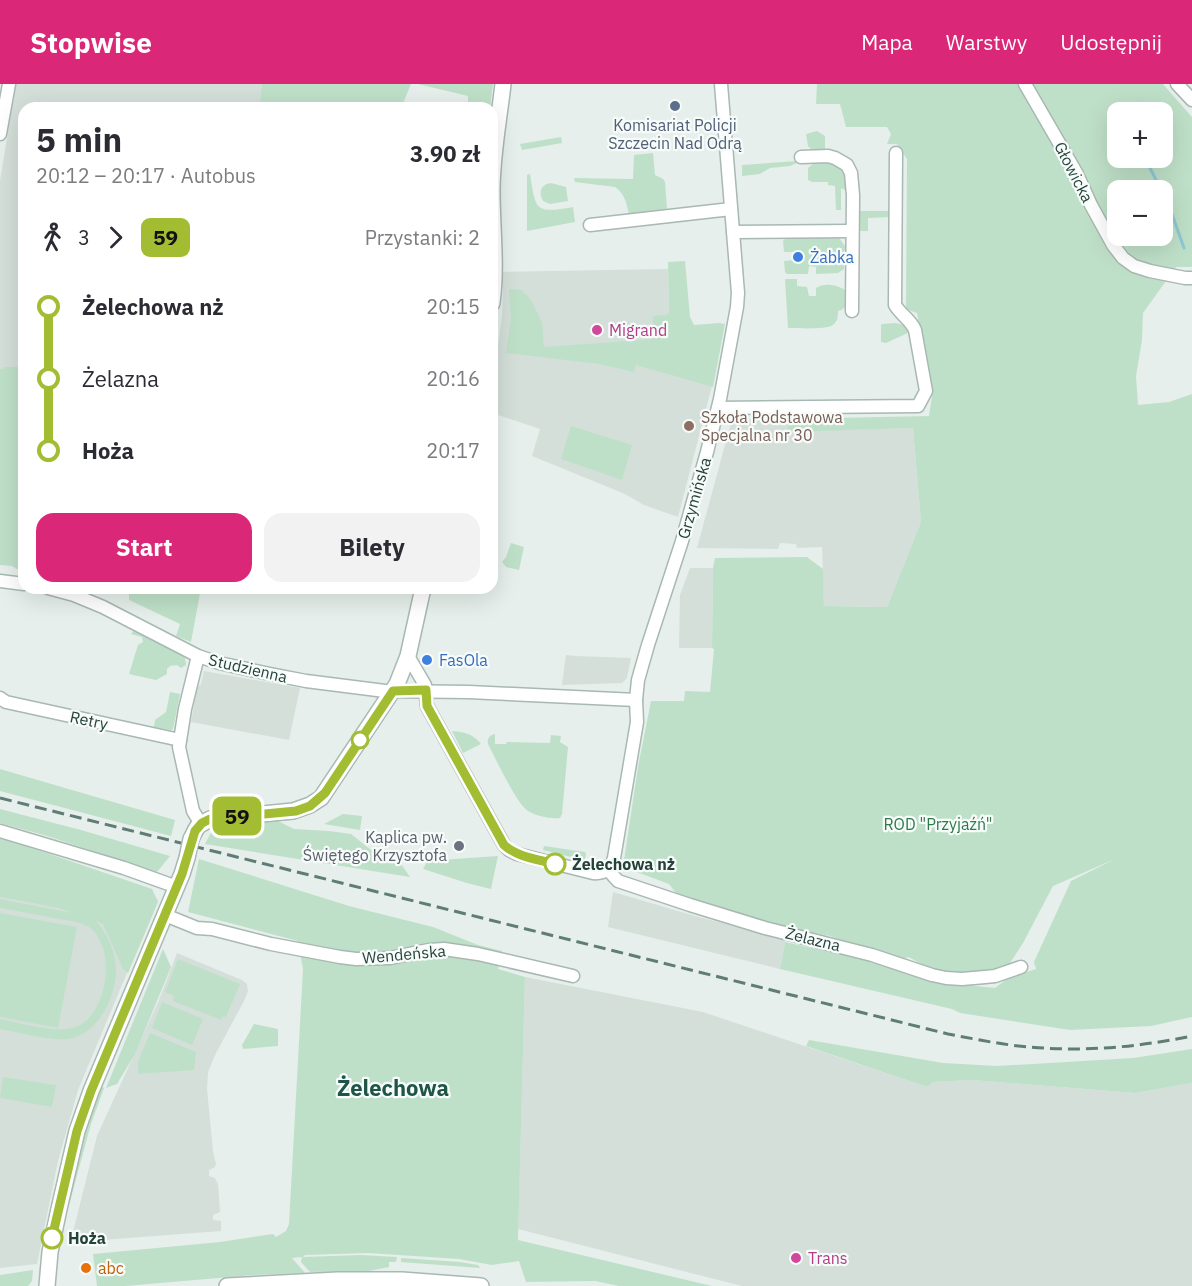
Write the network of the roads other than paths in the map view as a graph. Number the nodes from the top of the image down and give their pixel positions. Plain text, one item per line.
1 (9, 84) edge
2 (502, 84) edge
3 (721, 84) edge
4 (1025, 84) edge
5 (498, 118) edge
6 (0, 134) edge
7 (896, 153) dead end
8 (801, 157) dead end
9 (731, 209) junction
10 (590, 225) dead end
11 (852, 231) junction
12 (733, 232) junction
13 (1192, 278) edge
14 (852, 311) dead end
15 (718, 408) junction
16 (0, 581) edge
17 (18, 583) edge
18 (70, 594) edge
19 (422, 594) edge
20 (198, 656) junction
21 (408, 656) junction
22 (426, 690) junction
23 (393, 691) junction
24 (0, 698) edge
25 (636, 700) junction
26 (180, 740) junction
27 (201, 824) junction
28 (0, 831) edge
29 (608, 870) junction
30 (177, 887) junction
31 (165, 915) junction
32 (1021, 967) dead end
33 (573, 976) dead end
34 (47, 1286) edge
35 (227, 1286) edge
36 (481, 1286) edge

1 - 6 street
2 - 5 street
3 - 9 street, Grzymińska
4 - 13 street, Głowicka
7 - 15 street
8 - 11 street
9 - 10 street
9 - 12 street, Grzymińska
11 - 12 street
11 - 14 street
12 - 15 street, Grzymińska
15 - 25 street, Grzymińska
16 - 17 street
18 - 20 street, Studzienna
19 - 21 street
20 - 23 street, Studzienna
20 - 26 street
21 - 22 street
21 - 23 street
22 - 23 street, Studzienna
22 - 25 street, Studzienna
22 - 29 street
23 - 27 street
24 - 26 street, Retry
25 - 29 street, Grzymińska
26 - 27 street
27 - 30 street, bridge
28 - 30 street
29 - 32 street, Żelazna
30 - 31 street
31 - 33 street, Wendeńska
31 - 34 street
35 - 36 street

